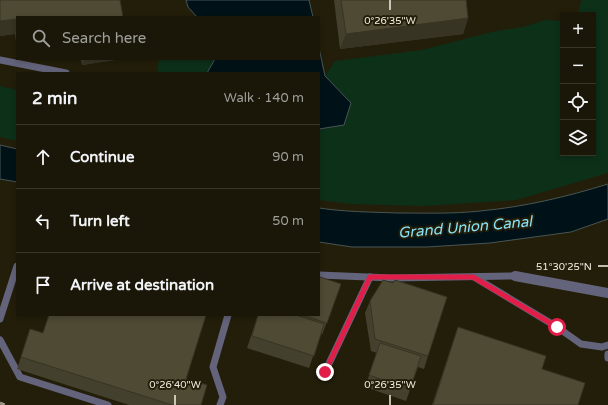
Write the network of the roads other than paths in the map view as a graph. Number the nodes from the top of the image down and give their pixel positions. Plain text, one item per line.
1 (0, 60) edge
2 (61, 72) edge
3 (16, 269) edge
4 (320, 275) edge
5 (515, 276) joint
6 (370, 277) junction
7 (473, 277) junction
8 (608, 293) edge
9 (228, 316) edge
10 (0, 319) edge
11 (0, 340) edge
12 (608, 345) edge
13 (608, 354) edge
14 (608, 358) edge
15 (325, 372) dead end
16 (108, 405) edge
17 (220, 405) edge

1 - 2 lane
3 - 10 lane
4 - 6 lane
5 - 7 lane
5 - 8 street
6 - 7 lane
6 - 15 lane
7 - 12 lane
9 - 17 lane
11 - 16 lane
13 - 14 lane

